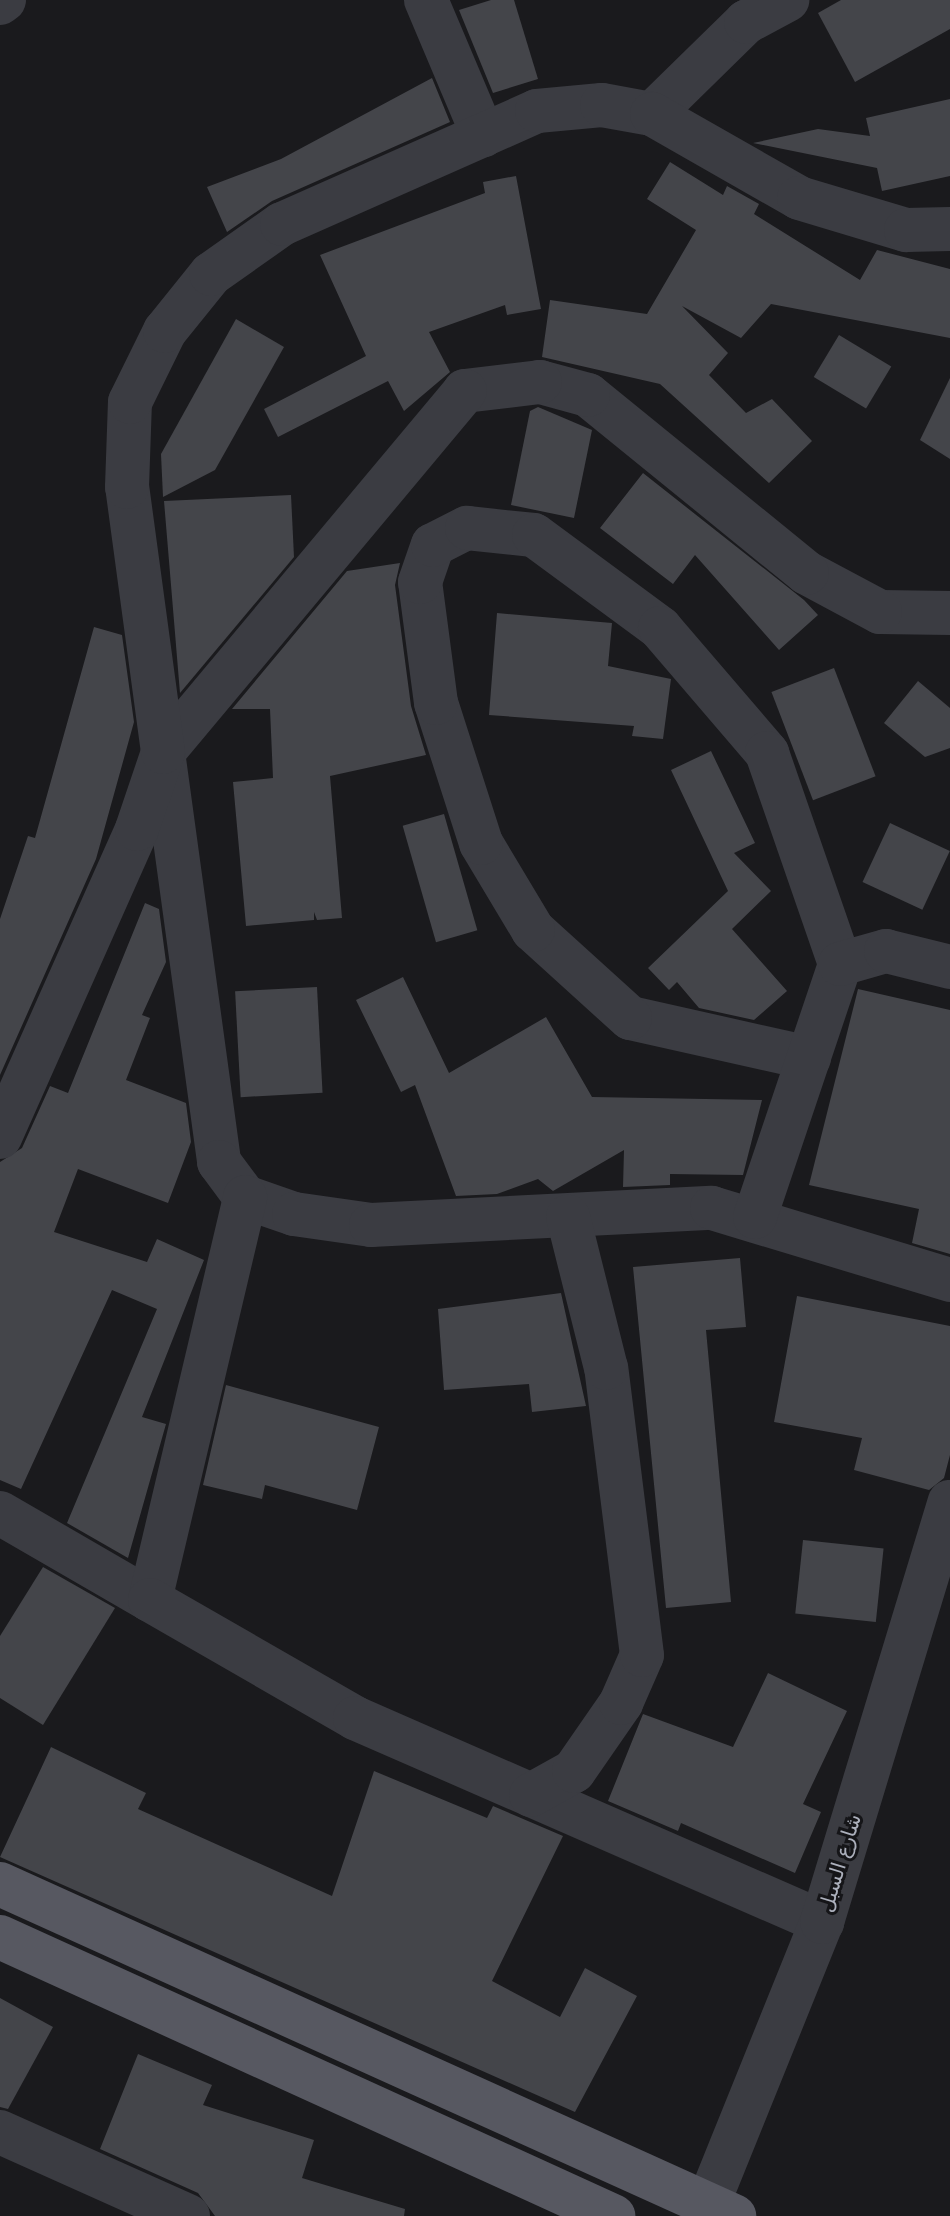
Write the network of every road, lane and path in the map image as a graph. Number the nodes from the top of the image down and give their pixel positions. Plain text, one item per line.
1 (426, 0) edge
2 (787, 0) edge
3 (652, 114) junction
4 (483, 135) junction
5 (950, 229) edge
6 (950, 613) edge
7 (163, 752) junction
8 (840, 964) junction
9 (950, 967) edge
10 (809, 1058) junction
11 (0, 1137) edge
12 (245, 1197) junction
13 (568, 1217) junction
14 (755, 1217) junction
15 (950, 1280) edge
16 (950, 1502) edge
17 (0, 1513) edge
18 (150, 1600) junction
19 (531, 1795) junction
20 (0, 1884) edge
21 (822, 1922) junction
22 (0, 1937) edge
23 (0, 2132) edge
24 (715, 2212) edge
25 (188, 2216) edge
26 (613, 2216) edge

1 - 4 street
2 - 3 street
3 - 4 street
3 - 5 street
4 - 7 street
6 - 7 street
7 - 11 street
7 - 12 street
8 - 9 street
8 - 10 street
8 - 10 street
10 - 14 street
12 - 13 street
12 - 18 street
13 - 14 street
13 - 19 street
14 - 15 street
16 - 21 street, شارع السبل
17 - 18 street
18 - 19 street
19 - 21 street
20 - 24 main road
21 - 24 street, شارع السبل
22 - 26 main road
23 - 25 street

